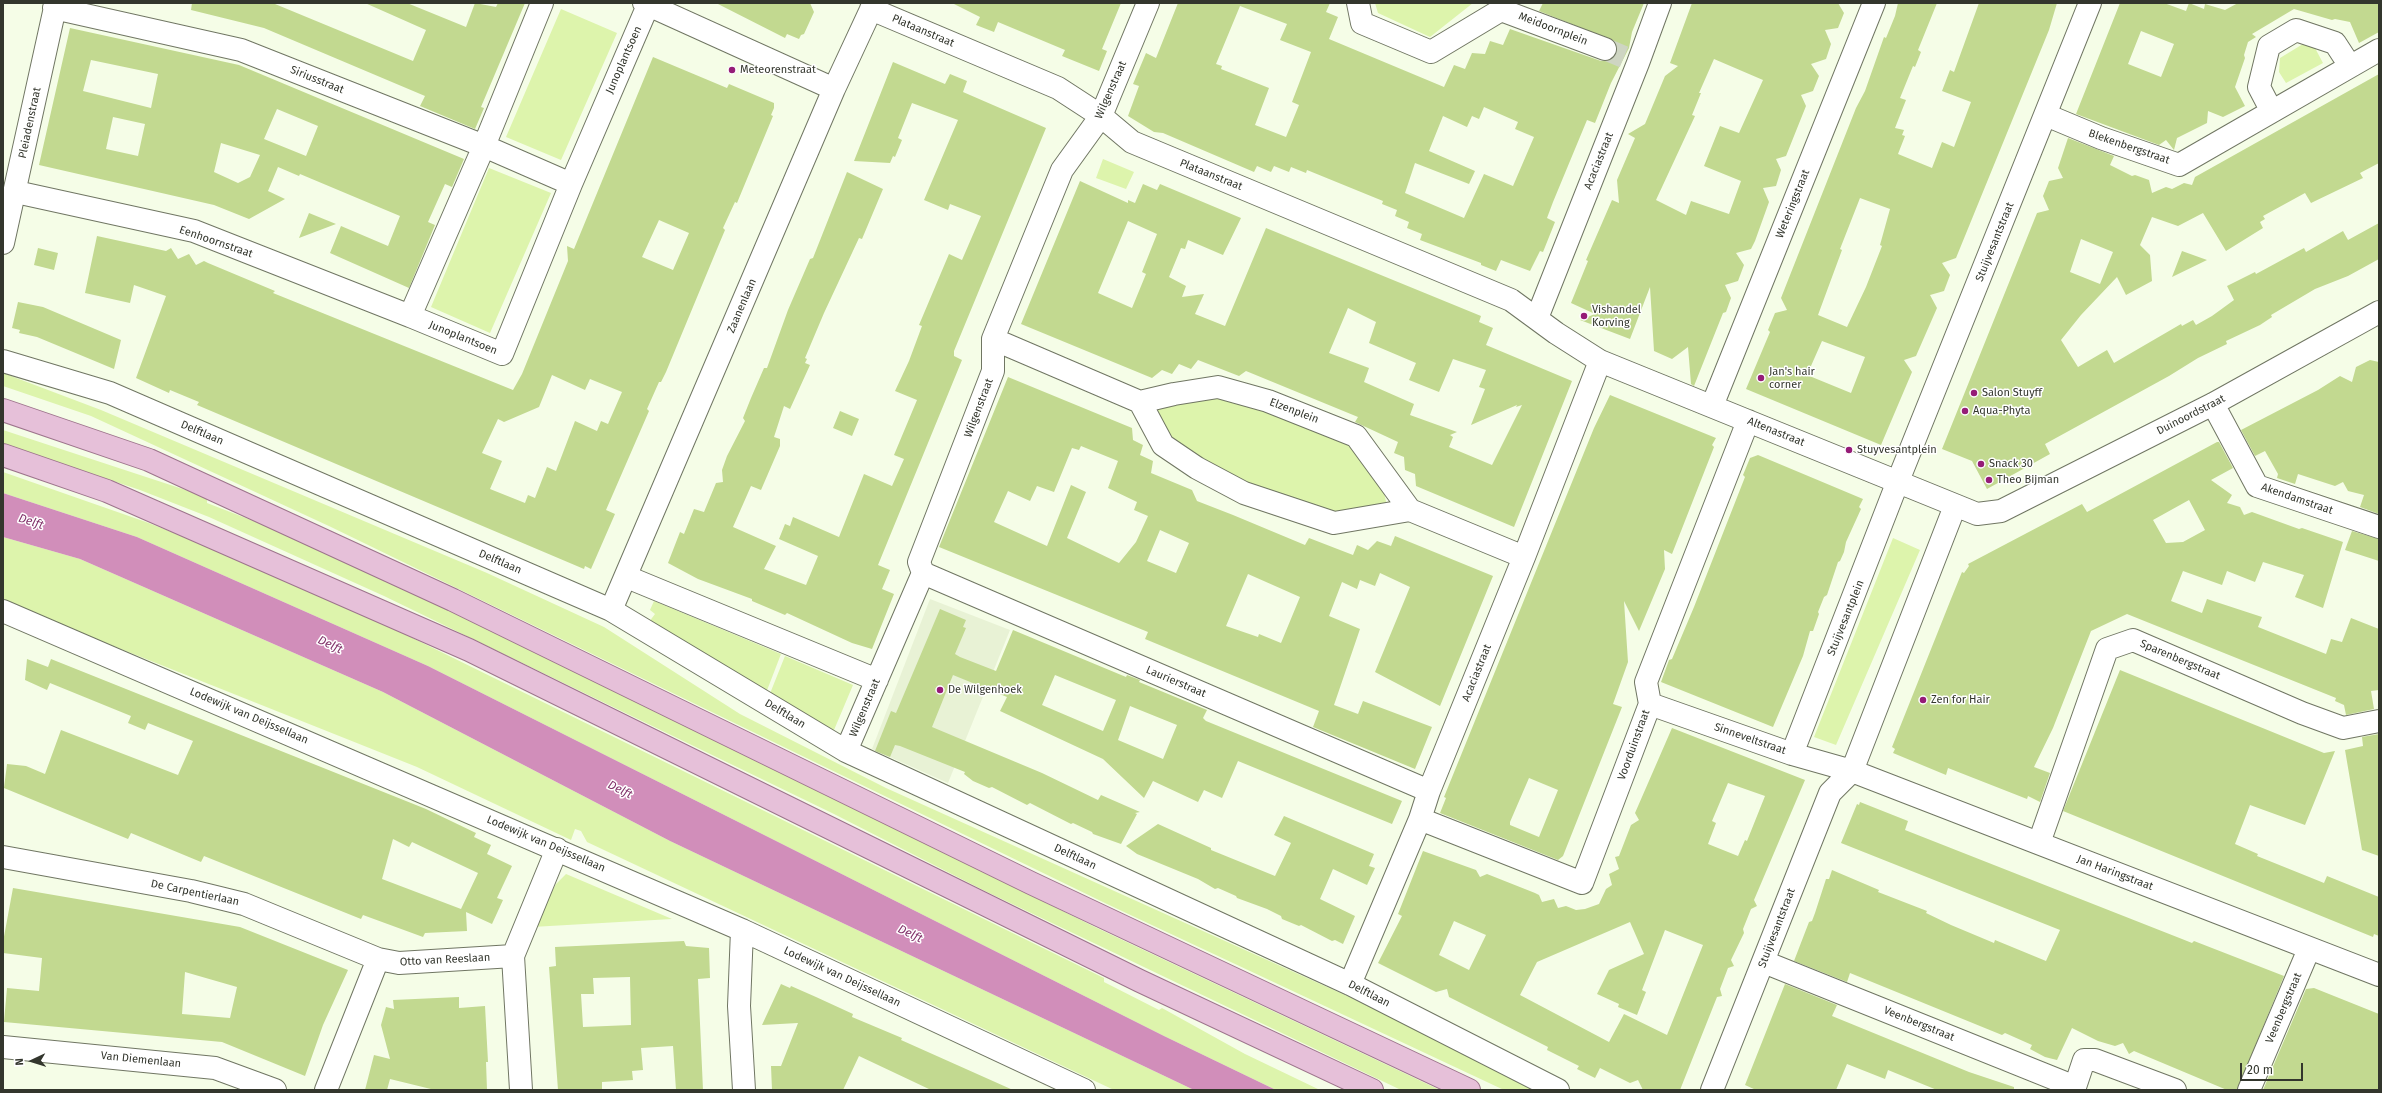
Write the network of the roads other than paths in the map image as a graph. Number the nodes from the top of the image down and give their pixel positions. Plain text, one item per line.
1 (542, 3) edge
2 (1148, 3) edge
3 (1358, 3) edge
4 (1660, 3) edge
5 (1874, 3) edge
6 (2090, 3) edge
7 (648, 4) edge
8 (55, 6) edge
9 (872, 6) edge
10 (1500, 6) edge
11 (2379, 50) edge
12 (1622, 56) junction
13 (2350, 66) junction
14 (834, 89) junction
15 (2271, 110) junction
16 (2046, 115) junction
17 (1101, 116) junction
18 (484, 146) junction
19 (571, 184) junction
20 (16, 192) junction
21 (3, 242) edge
22 (2379, 312) edge
23 (410, 316) junction
24 (1536, 318) junction
25 (1556, 333) joint
26 (993, 339) junction
27 (3, 361) edge
28 (1600, 361) junction
29 (1140, 402) junction
30 (2213, 404) junction
31 (1712, 406) junction
32 (3, 410) edge
33 (1748, 421) junction
34 (3, 455) edge
35 (1898, 481) junction
36 (1955, 506) junction
37 (1410, 510) junction
38 (2001, 511) joint
39 (2379, 527) edge
40 (1524, 557) junction
41 (923, 573) junction
42 (626, 577) junction
43 (611, 610) junction
44 (3, 611) edge
45 (877, 680) junction
46 (1650, 704) junction
47 (2379, 721) edge
48 (846, 751) junction
49 (1792, 754) junction
50 (1852, 771) junction
51 (1428, 791) junction
52 (1420, 819) junction
53 (2039, 843) junction
54 (557, 849) junction
55 (3, 857) edge
56 (742, 930) junction
57 (2309, 949) junction
58 (513, 956) junction
59 (378, 959) junction
60 (1764, 962) junction
61 (2379, 975) edge
62 (1350, 984) junction
63 (3, 1047) edge
64 (2075, 1088) edge
65 (275, 1090) edge
66 (326, 1090) edge
67 (521, 1090) edge
68 (744, 1090) edge
69 (1084, 1090) edge
70 (1372, 1090) edge
71 (1469, 1090) edge
72 (1558, 1090) edge
73 (1712, 1090) edge
74 (2175, 1090) edge
75 (2249, 1090) edge

1 - 18 street
2 - 17 street, Wilgenstraat
3 - 10 street, Meidoornplein
4 - 12 street, Acaciastraat
5 - 31 street, Weteringstraat
6 - 16 street, Stuijvesantstraat
7 - 14 street
7 - 19 street, Junoplantsoen
8 - 18 street, Siriusstraat
8 - 20 street, Pleiadenstraat
9 - 14 street, Zaanenlaan
9 - 17 street, Plataanstraat
10 - 12 street, Meidoornplein
11 - 13 street
12 - 24 street, Acaciastraat
13 - 15 street
13 - 15 street
14 - 42 street, Zaanenlaan
15 - 16 street, Blekenbergstraat
16 - 35 street, Stuijvesantstraat
17 - 24 street, Plataanstraat
17 - 26 street, Wilgenstraat
18 - 19 street, Siriusstraat
18 - 23 street
19 - 23 street, Junoplantsoen
20 - 21 street, Pleiadenstraat
20 - 23 street, Eenhoornstraat
22 - 30 street, Duinoordstraat
24 - 25 street, Plataanstraat
25 - 28 street, Altenastraat
26 - 29 street
26 - 41 street, Wilgenstraat
27 - 43 street, Delftlaan
28 - 31 street, Altenastraat
28 - 40 street, Acaciastraat
29 - 37 street
29 - 37 street, Elzenplein
30 - 38 street, Duinoordstraat
30 - 39 street, Akendamstraat
31 - 33 street, Altenastraat
32 - 71 main road
33 - 35 street, Altenastraat
33 - 46 street, Voorduinstraat
34 - 70 main road
35 - 36 street, Altenastraat
35 - 49 street, Stuijvesantplein
36 - 38 street, Altenastraat
36 - 50 street
37 - 40 street
40 - 51 street, Acaciastraat
41 - 45 street, Wilgenstraat
41 - 51 street, Laurierstraat
42 - 43 street, Zaanenlaan
42 - 45 street
43 - 48 street, Delftlaan
44 - 54 street, Lodewijk van Deijssellaan
45 - 48 street, Wilgenstraat
46 - 49 street, Sinneveltstraat
46 - 52 street, Voorduinstraat
47 - 53 street, Sparenbergstraat
48 - 62 street, Delftlaan
49 - 50 street, Sinneveltstraat
50 - 53 street, Jan Haringstraat
50 - 60 street, Stuijvesantstraat
51 - 52 street, Acaciastraat
52 - 62 street, Acaciastraat
53 - 57 street, Jan Haringstraat
54 - 56 street, Lodewijk van Deijssellaan
54 - 58 street
55 - 59 street, De Carpentierlaan
56 - 68 street
56 - 69 street, Lodewijk van Deijssellaan
57 - 61 street, Jan Haringstraat
57 - 75 street, Veenbergstraat
58 - 59 street, Otto van Reeslaan
58 - 67 street
59 - 66 street
60 - 64 street, Veenbergstraat
60 - 73 street, Stuijvesantstraat
62 - 72 street, Delftlaan
63 - 65 street, Van Diemenlaan
64 - 74 street

